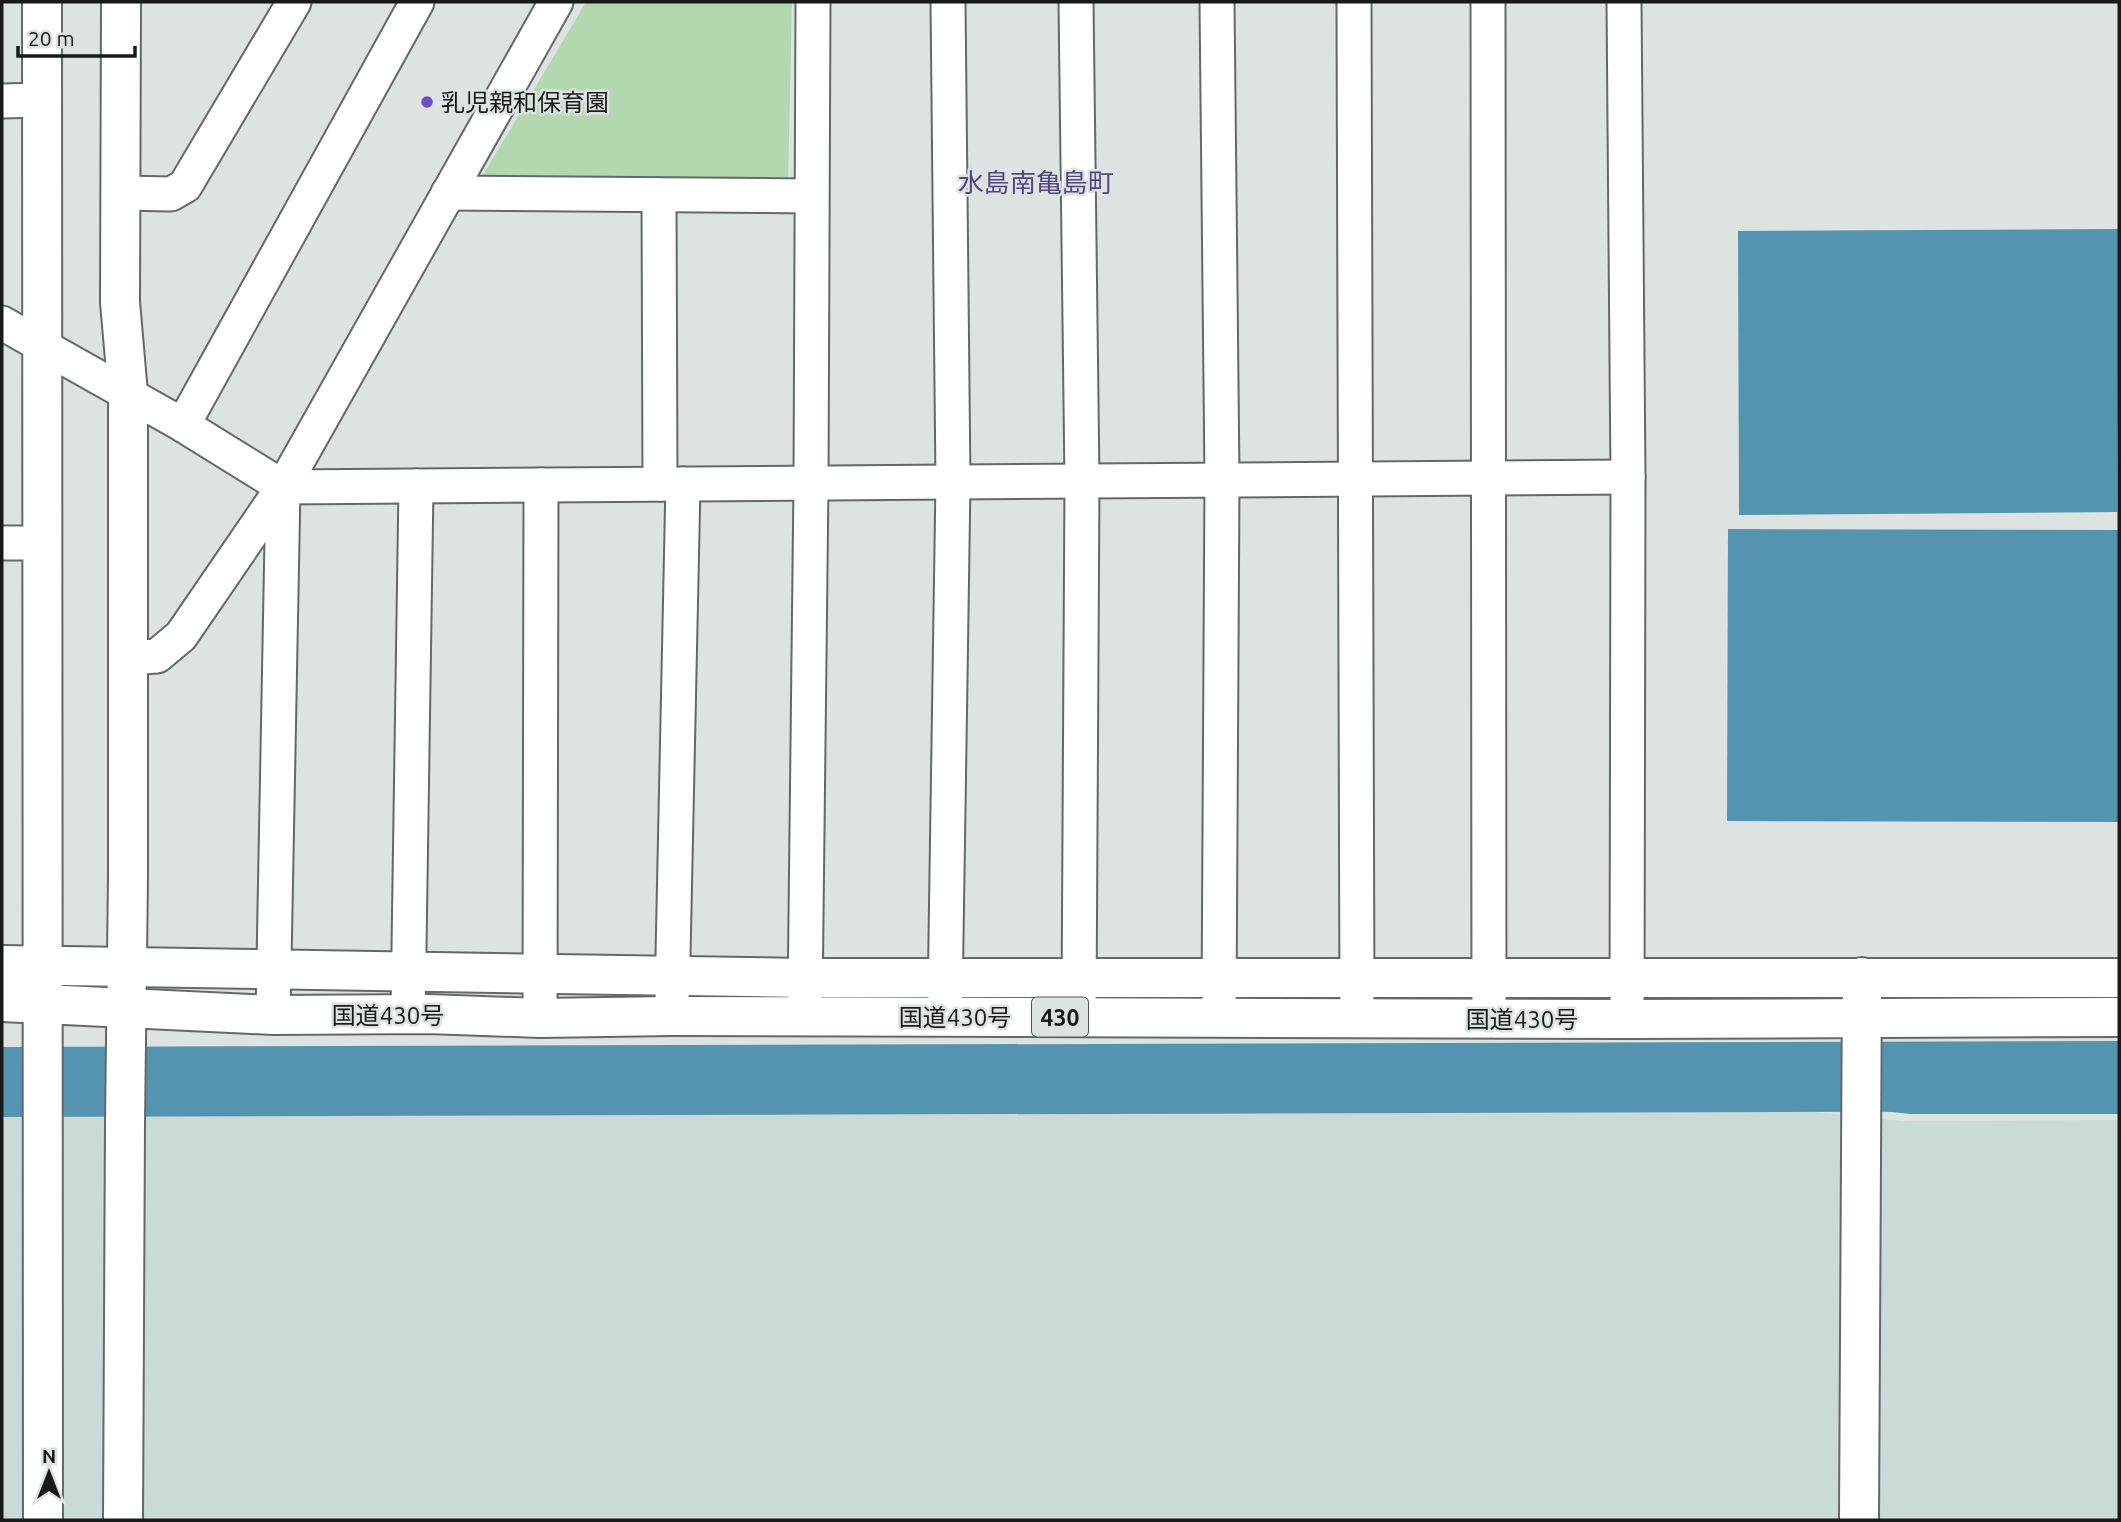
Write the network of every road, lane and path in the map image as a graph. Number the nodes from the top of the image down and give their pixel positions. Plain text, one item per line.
1 (42, 2) edge
2 (121, 2) edge
3 (294, 2) edge
4 (417, 2) edge
5 (556, 2) edge
6 (813, 2) edge
7 (948, 2) edge
8 (1076, 2) edge
9 (1217, 2) edge
10 (1354, 2) edge
11 (1488, 2) edge
12 (1624, 2) edge
13 (42, 100) junction
14 (2, 101) edge
15 (121, 193) junction
16 (449, 193) junction
17 (659, 195) junction
18 (811, 196) junction
19 (2, 323) edge
20 (44, 346) junction
21 (128, 394) junction
22 (183, 425) junction
23 (1489, 477) junction
24 (1628, 477) junction
25 (1222, 479) junction
26 (1354, 479) junction
27 (1082, 481) junction
28 (953, 482) junction
29 (811, 483) junction
30 (671, 484) junction
31 (541, 485) junction
32 (283, 486) junction
33 (416, 486) junction
34 (42, 542) junction
35 (2, 543) edge
36 (128, 658) junction
37 (2, 965) edge
38 (42, 966) junction
39 (127, 968) junction
40 (273, 970) junction
41 (408, 972) junction
42 (540, 974) junction
43 (672, 976) junction
44 (805, 978) junction
45 (945, 978) junction
46 (1079, 978) junction
47 (1219, 978) junction
48 (1357, 978) junction
49 (1489, 978) junction
50 (1628, 978) junction
51 (1862, 978) junction
52 (2119, 978) edge
53 (2, 1002) edge
54 (43, 1004) junction
55 (126, 1008) junction
56 (408, 1014) junction
57 (273, 1015) junction
58 (672, 1016) junction
59 (805, 1017) junction
60 (945, 1017) junction
61 (1079, 1017) junction
62 (2119, 1017) edge
63 (540, 1018) junction
64 (1219, 1018) junction
65 (1357, 1018) junction
66 (1489, 1018) junction
67 (1861, 1018) junction
68 (1627, 1019) junction
69 (43, 1520) edge
70 (123, 1520) edge
71 (1859, 1520) edge

1 - 13 main road
2 - 15 main road
3 - 15 street
4 - 22 street
5 - 16 street
6 - 18 street
7 - 28 street
8 - 27 street
9 - 25 street
10 - 26 street
11 - 23 street
12 - 24 street
13 - 14 street
13 - 20 main road
15 - 21 main road
16 - 17 street
16 - 32 street
17 - 18 street
17 - 30 street
18 - 29 street
19 - 20 street
20 - 21 street
20 - 34 main road
21 - 22 street
21 - 36 main road
22 - 32 street
23 - 24 street
23 - 26 street
23 - 49 street
24 - 50 street
25 - 26 street
25 - 27 street
25 - 47 street
26 - 48 street
27 - 28 street
27 - 46 street
28 - 29 street
28 - 45 street
29 - 30 street
29 - 44 street
30 - 31 street
30 - 43 street
31 - 33 street
31 - 42 street
32 - 33 street
32 - 36 street
32 - 40 street
33 - 41 street
34 - 35 street
34 - 38 main road
36 - 39 main road
37 - 38 main road, 国道430号 / 430
38 - 39 main road, 国道430号 / 430
38 - 54 main road
39 - 40 main road, 国道430号 / 430
39 - 55 main road
40 - 41 main road, 国道430号 / 430
40 - 57 street
41 - 42 main road, 国道430号 / 430
41 - 56 street
42 - 43 main road, 国道430号 / 430
42 - 63 street
43 - 44 main road, 国道430号 / 430
43 - 58 street
44 - 45 main road, 国道430号 / 430
44 - 59 street
45 - 46 main road, 国道430号 / 430
45 - 60 street
46 - 47 main road, 国道430号 / 430
46 - 61 street
47 - 48 main road, 国道430号 / 430
47 - 64 street
48 - 49 main road, 国道430号 / 430
48 - 65 street
49 - 50 main road, 国道430号 / 430
49 - 66 street
50 - 51 main road, 国道430号 / 430
50 - 68 street
51 - 52 main road, 国道430号 / 430
51 - 67 main road
53 - 54 main road, 国道430号 / 430
54 - 55 main road, 国道430号 / 430
54 - 69 main road
55 - 57 main road, 国道430号 / 430
55 - 70 main road
56 - 57 main road, 国道430号 / 430
56 - 63 main road, 国道430号 / 430
58 - 59 main road, 国道430号 / 430
58 - 63 main road, 国道430号 / 430
59 - 60 main road, 国道430号 / 430
60 - 61 main road, 国道430号 / 430
61 - 64 main road, 国道430号 / 430
62 - 67 main road, 国道430号 / 430
64 - 65 main road, 国道430号 / 430
65 - 66 main road, 国道430号 / 430
66 - 68 main road, 国道430号 / 430
67 - 68 main road, 国道430号 / 430
67 - 71 main road

